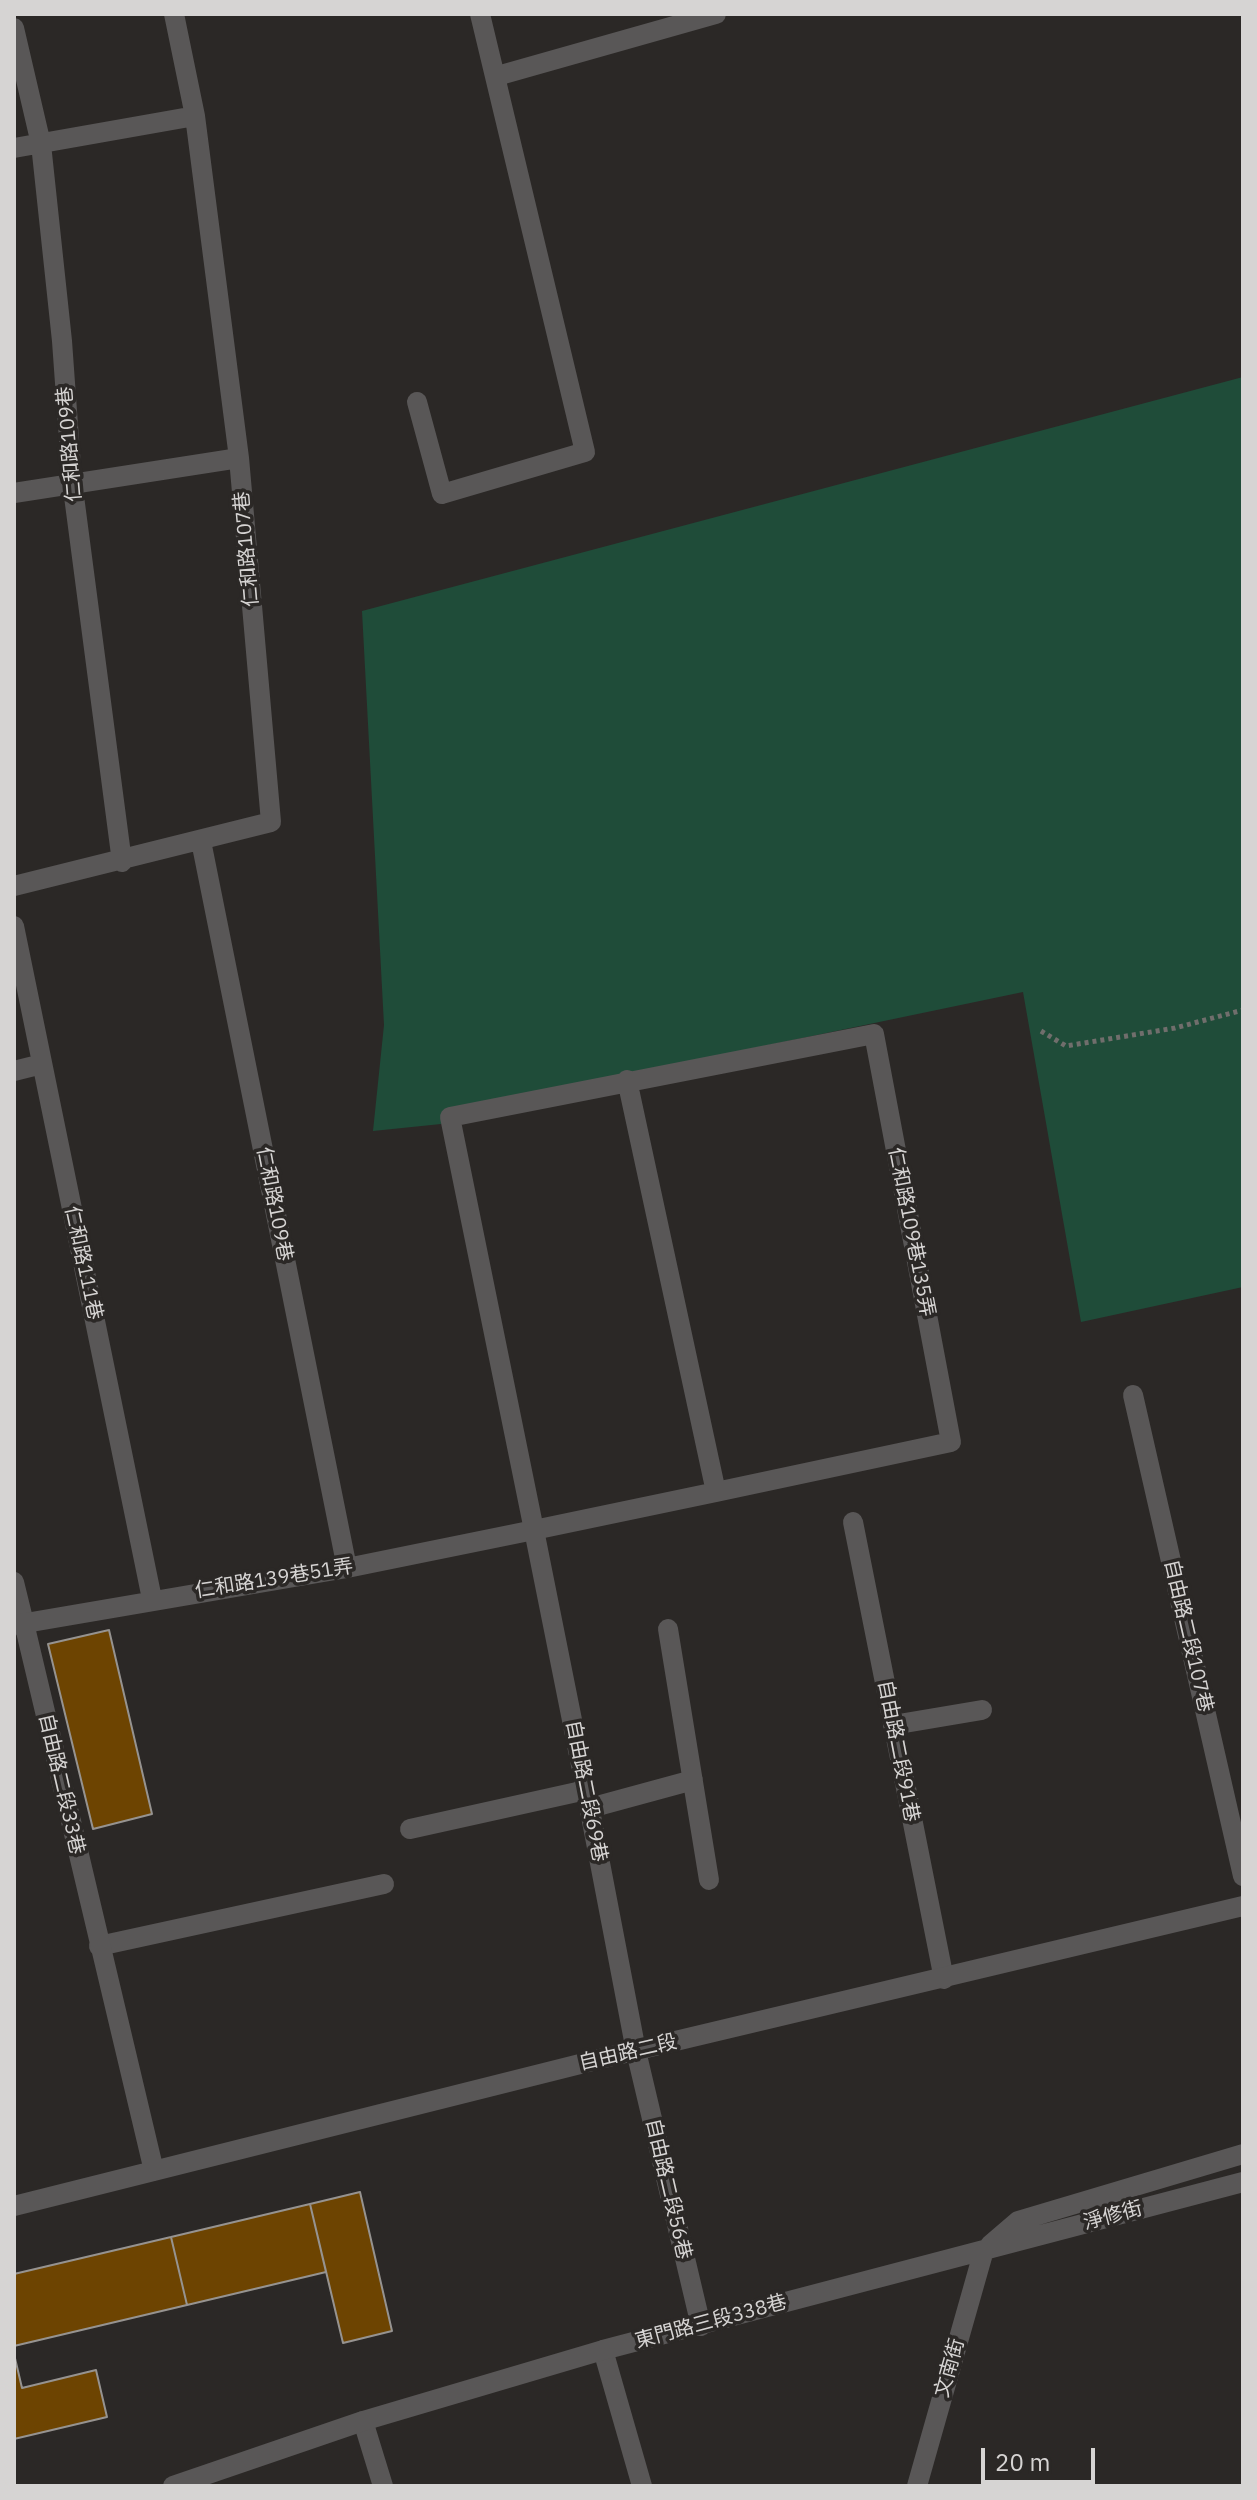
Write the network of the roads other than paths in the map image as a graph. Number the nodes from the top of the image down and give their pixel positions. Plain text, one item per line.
1 (174, 14) edge
2 (480, 14) edge
3 (716, 14) edge
4 (14, 28) edge
5 (497, 76) junction
6 (195, 116) junction
7 (41, 144) junction
8 (14, 148) edge
9 (417, 402) dead end
10 (239, 458) junction
11 (72, 481) junction
12 (14, 493) edge
13 (201, 841) junction
14 (122, 862) junction
15 (14, 886) edge
16 (14, 926) edge
17 (42, 1064) junction
18 (14, 1071) edge
19 (627, 1080) junction
20 (1133, 1395) dead end
21 (716, 1492) junction
22 (853, 1522) dead end
23 (534, 1530) junction
24 (347, 1568) junction
25 (14, 1582) edge
26 (152, 1599) junction
27 (19, 1624) edge
28 (668, 1629) dead end
29 (982, 1710) dead end
30 (893, 1725) junction
31 (693, 1780) junction
32 (588, 1799) junction
33 (410, 1829) dead end
34 (1243, 1876) edge
35 (709, 1880) dead end
36 (384, 1884) dead end
37 (1243, 1906) edge
38 (99, 1946) junction
39 (944, 1979) junction
40 (636, 2051) junction
41 (1243, 2154) edge
42 (154, 2171) junction
43 (1243, 2182) edge
44 (14, 2206) edge
45 (984, 2250) junction
46 (701, 2326) junction
47 (603, 2350) junction
48 (363, 2421) junction
49 (173, 2486) edge
50 (383, 2486) edge
51 (642, 2486) edge
52 (917, 2486) edge

1 - 6 street, 仁和路107巷
2 - 5 street
3 - 5 street
4 - 7 street, 仁和路109巷
5 - 9 street
6 - 7 street
6 - 10 street, 仁和路107巷
7 - 8 street
7 - 11 street, 仁和路109巷
10 - 11 street
10 - 13 street, 仁和路107巷
11 - 12 street
11 - 14 street, 仁和路109巷
13 - 14 street, 仁和路107巷
13 - 24 street, 仁和路109巷
14 - 15 street, 仁和路107巷
16 - 17 street, 仁和路111巷
17 - 18 street
17 - 26 street, 仁和路111巷
19 - 21 street
19 - 21 street, 仁和路109巷135弄
19 - 23 street, 仁和路109巷135弄
20 - 34 street, 自由路二段107巷
21 - 23 street, 仁和路109巷135弄
22 - 30 street, 自由路二段91巷
23 - 24 street, 仁和路139巷51弄
23 - 32 street, 自由路二段69巷
24 - 26 street, 仁和路139巷51弄
25 - 27 street, 自由路二段33巷
26 - 27 street, 仁和路139巷51弄
27 - 38 street, 自由路二段33巷
28 - 31 street
29 - 30 street
30 - 39 street, 自由路二段91巷
31 - 32 street
31 - 35 street
32 - 33 street
32 - 40 street, 自由路二段69巷
36 - 38 street
37 - 39 street, 自由路二段
38 - 42 street, 自由路二段33巷
39 - 40 street, 自由路二段
40 - 42 street, 自由路二段
40 - 46 street, 自由路二段56巷
41 - 45 street, 東門路三段338巷
42 - 44 street, 自由路二段
43 - 45 street, 淨修街
45 - 46 street, 東門路三段338巷
45 - 52 street, 文南街
46 - 47 street, 東門路三段338巷
47 - 48 street, 東門路三段338巷
47 - 51 street
48 - 49 street, 東門路三段338巷
48 - 50 street

